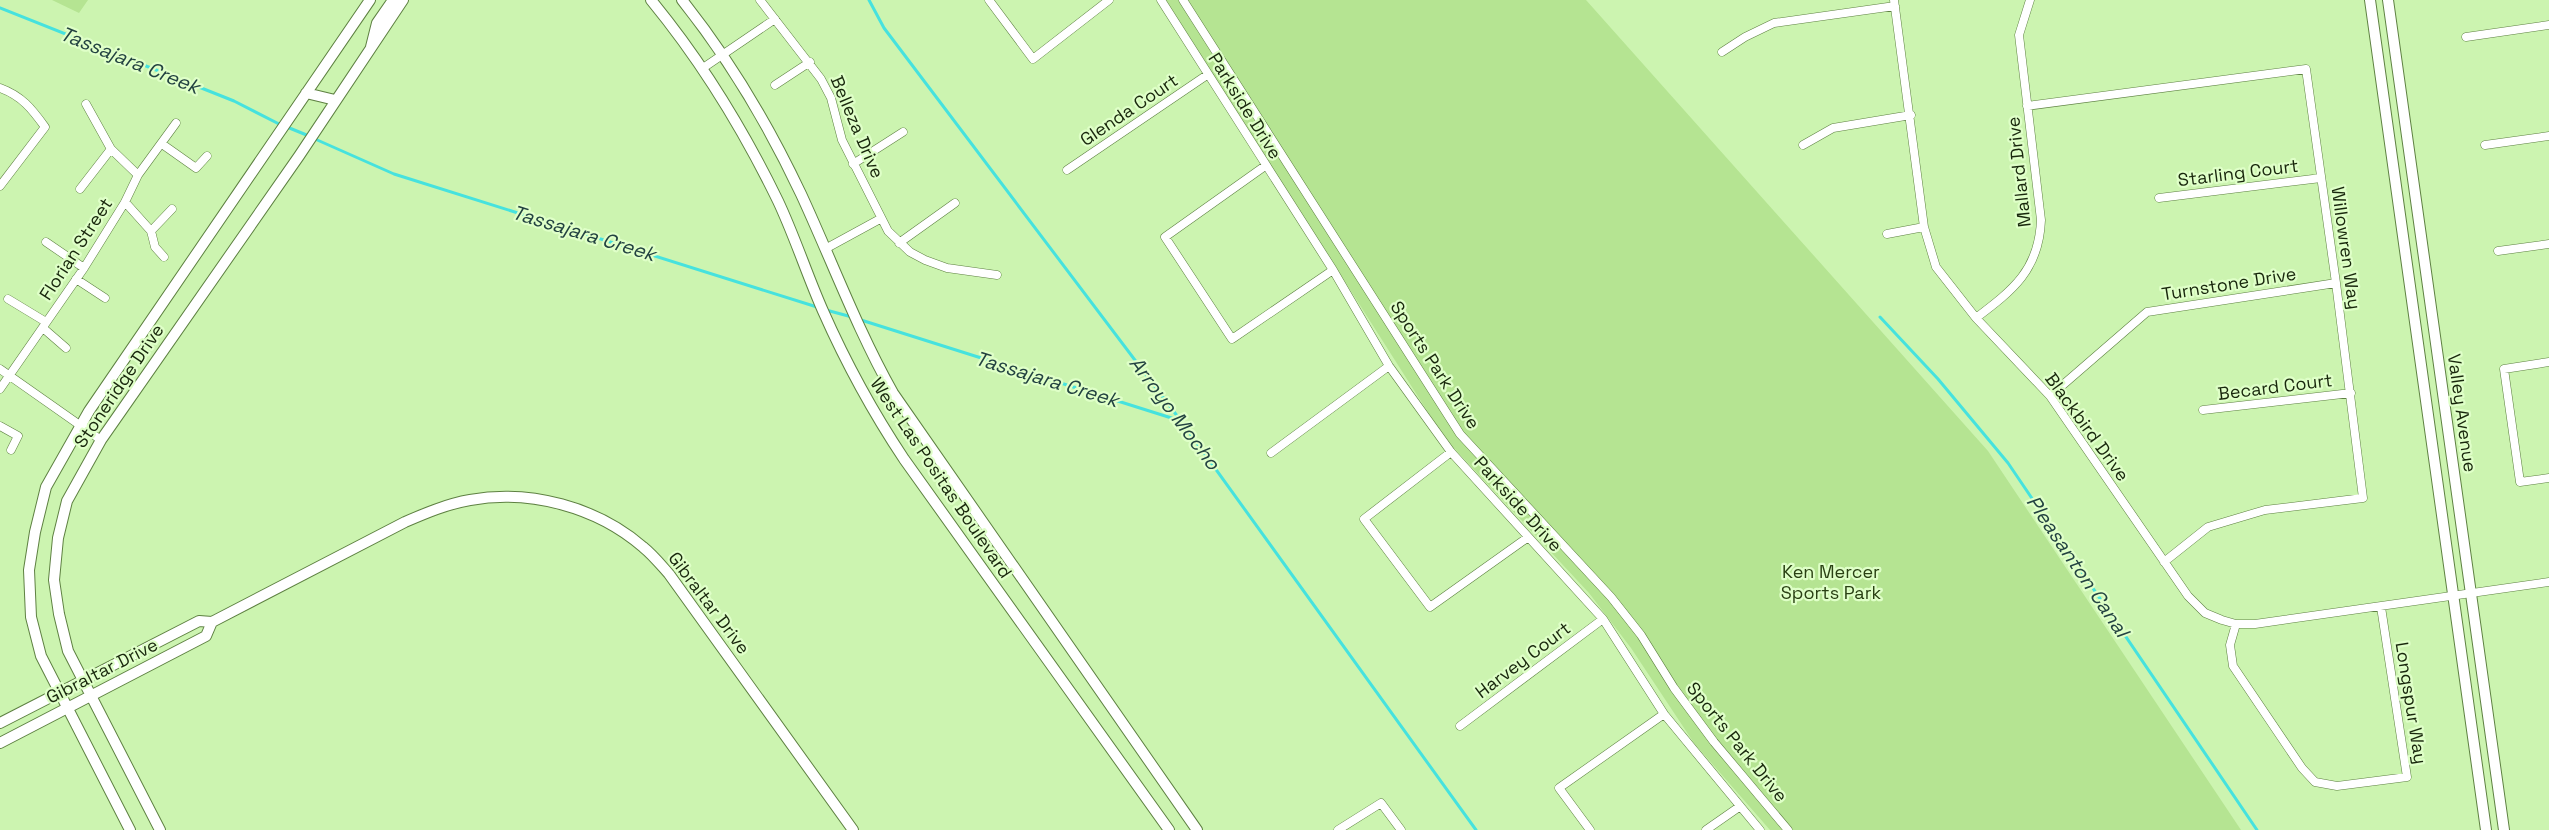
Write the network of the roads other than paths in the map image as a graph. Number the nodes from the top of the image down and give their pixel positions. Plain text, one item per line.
1 (370, 0) edge
2 (393, 0) edge
3 (403, 0) edge
4 (651, 0) edge
5 (682, 0) edge
6 (760, 0) edge
7 (989, 0) edge
8 (1109, 0) edge
9 (1161, 0) edge
10 (1183, 0) edge
11 (2030, 0) edge
12 (2370, 0) edge
13 (2388, 0) edge
14 (1895, 3) edge
15 (775, 19) junction
16 (2549, 25) edge
17 (2466, 37) dead end
18 (371, 50) junction
19 (1722, 52) dead end
20 (722, 56) junction
21 (810, 62) junction
22 (703, 69) junction
23 (1207, 75) junction
24 (775, 85) dead end
25 (0, 88) edge
26 (306, 93) junction
27 (335, 100) junction
28 (86, 104) dead end
29 (2027, 106) junction
30 (1911, 115) junction
31 (176, 123) dead end
32 (903, 132) dead end
33 (2549, 136) edge
34 (162, 144) junction
35 (2485, 145) dead end
36 (1803, 146) dead end
37 (111, 149) junction
38 (207, 156) dead end
39 (853, 164) junction
40 (1265, 166) junction
41 (1067, 170) dead end
42 (138, 175) junction
43 (2321, 178) junction
44 (0, 186) edge
45 (80, 189) dead end
46 (2159, 198) dead end
47 (125, 201) junction
48 (956, 203) dead end
49 (172, 209) dead end
50 (880, 219) junction
51 (1924, 227) junction
52 (151, 231) junction
53 (1887, 234) dead end
54 (46, 242) dead end
55 (899, 243) junction
56 (2549, 244) edge
57 (825, 249) junction
58 (2499, 251) dead end
59 (164, 256) dead end
60 (84, 268) junction
61 (1333, 270) junction
62 (997, 275) dead end
63 (76, 279) junction
64 (2336, 283) junction
65 (105, 298) dead end
66 (8, 299) dead end
67 (1976, 318) junction
68 (44, 325) junction
69 (66, 348) dead end
70 (2549, 362) edge
71 (1389, 366) junction
72 (0, 369) edge
73 (9, 376) junction
74 (0, 389) edge
75 (2351, 393) junction
76 (2050, 396) junction
77 (2203, 410) dead end
78 (0, 426) edge
79 (79, 426) junction
80 (101, 440) junction
81 (11, 450) dead end
82 (1451, 452) junction
83 (1270, 453) dead end
84 (2549, 478) edge
85 (1527, 538) junction
86 (2164, 562) junction
87 (2549, 582) edge
88 (2470, 595) junction
89 (2454, 597) junction
90 (2381, 607) junction
91 (1603, 619) junction
92 (212, 622) junction
93 (2236, 624) junction
94 (82, 681) junction
95 (59, 692) junction
96 (90, 696) junction
97 (66, 707) junction
98 (1664, 714) junction
99 (0, 723) edge
100 (1460, 726) dead end
101 (0, 742) edge
102 (1739, 807) junction
103 (130, 830) edge
104 (160, 830) edge
105 (853, 830) edge
106 (1169, 830) edge
107 (1197, 830) edge
108 (1338, 830) edge
109 (1401, 830) edge
110 (1590, 830) edge
111 (1706, 830) edge
112 (1760, 830) edge
113 (1788, 830) edge
114 (2486, 830) edge
115 (2504, 830) edge

1 - 26 main road, Stoneridge Drive
2 - 18 main road
3 - 18 main road, Stoneridge Drive
4 - 22 main road, West Las Positas Boulevard
5 - 20 main road, West Las Positas Boulevard
6 - 15 street, Belleza Drive
7 - 8 street
9 - 23 street, Parkside Drive
10 - 113 street, Sports Park Drive
11 - 29 street, Mallard Drive
12 - 89 main road, Valley Avenue
13 - 88 main road, Valley Avenue
14 - 19 street
14 - 30 street, Blackbird Drive
15 - 20 street
15 - 21 street, Belleza Drive
16 - 17 street
18 - 27 main road, Stoneridge Drive
20 - 22 street
20 - 57 main road, West Las Positas Boulevard
21 - 24 street
21 - 39 street, Belleza Drive
22 - 106 main road, West Las Positas Boulevard
23 - 40 street, Parkside Drive
23 - 41 street, Glenda Court
25 - 44 street
26 - 27 main road
26 - 79 main road, Stoneridge Drive
27 - 80 main road, Stoneridge Drive
28 - 37 street
29 - 43 street, Willowren Way
29 - 67 street, Mallard Drive
30 - 36 street
30 - 51 street, Blackbird Drive
31 - 34 street, Florian Street
32 - 39 street
33 - 35 street
34 - 38 street
34 - 42 street, Florian Street
37 - 42 street
37 - 45 street
39 - 50 street, Belleza Drive
40 - 61 street, Parkside Drive
40 - 61 street
42 - 47 street, Florian Street
43 - 46 street, Starling Court
43 - 64 street, Willowren Way
47 - 52 street
47 - 60 street, Florian Street
48 - 55 street
49 - 52 street
50 - 55 street, Belleza Drive
50 - 57 street
51 - 53 street
51 - 67 street, Blackbird Drive
52 - 59 street
54 - 60 street
55 - 62 street, Belleza Drive
56 - 58 street
57 - 107 main road, West Las Positas Boulevard
60 - 63 street, Florian Street
61 - 71 street, Parkside Drive
63 - 65 street
63 - 68 street, Florian Street
64 - 75 street, Willowren Way
64 - 76 street, Turnstone Drive
66 - 68 street
67 - 76 street, Blackbird Drive
68 - 69 street
68 - 73 street, Florian Street
70 - 84 street
71 - 82 street, Parkside Drive
71 - 83 street
72 - 73 street
73 - 74 street, Florian Street
73 - 79 street
75 - 77 street, Becard Court
75 - 86 street, Willowren Way
76 - 86 street, Blackbird Drive
78 - 81 street
79 - 80 street
79 - 95 main road, Stoneridge Drive
80 - 94 main road, Stoneridge Drive
82 - 85 street, Parkside Drive
82 - 85 street
85 - 91 street, Parkside Drive
86 - 93 street, Blackbird Drive
87 - 88 street, Blackbird Drive
88 - 89 street, Blackbird Drive
88 - 115 main road, Valley Avenue
89 - 90 street, Blackbird Drive
89 - 114 main road, Valley Avenue
90 - 93 street, Blackbird Drive
90 - 93 street, Longspur Way
91 - 98 street, Parkside Drive
91 - 100 street, Harvey Court
92 - 94 main road, Gibraltar Drive
92 - 96 main road, Gibraltar Drive
92 - 105 main road, Gibraltar Drive
94 - 95 main road, Gibraltar Drive
94 - 96 main road, Stoneridge Drive
95 - 97 main road, Stoneridge Drive
95 - 99 main road, Gibraltar Drive
96 - 97 main road, Gibraltar Drive
96 - 104 main road, Stoneridge Drive
97 - 101 main road, Gibraltar Drive
97 - 103 main road, Stoneridge Drive
98 - 102 street, Parkside Drive
98 - 110 street
102 - 111 street
102 - 112 street, Parkside Drive
108 - 109 street

